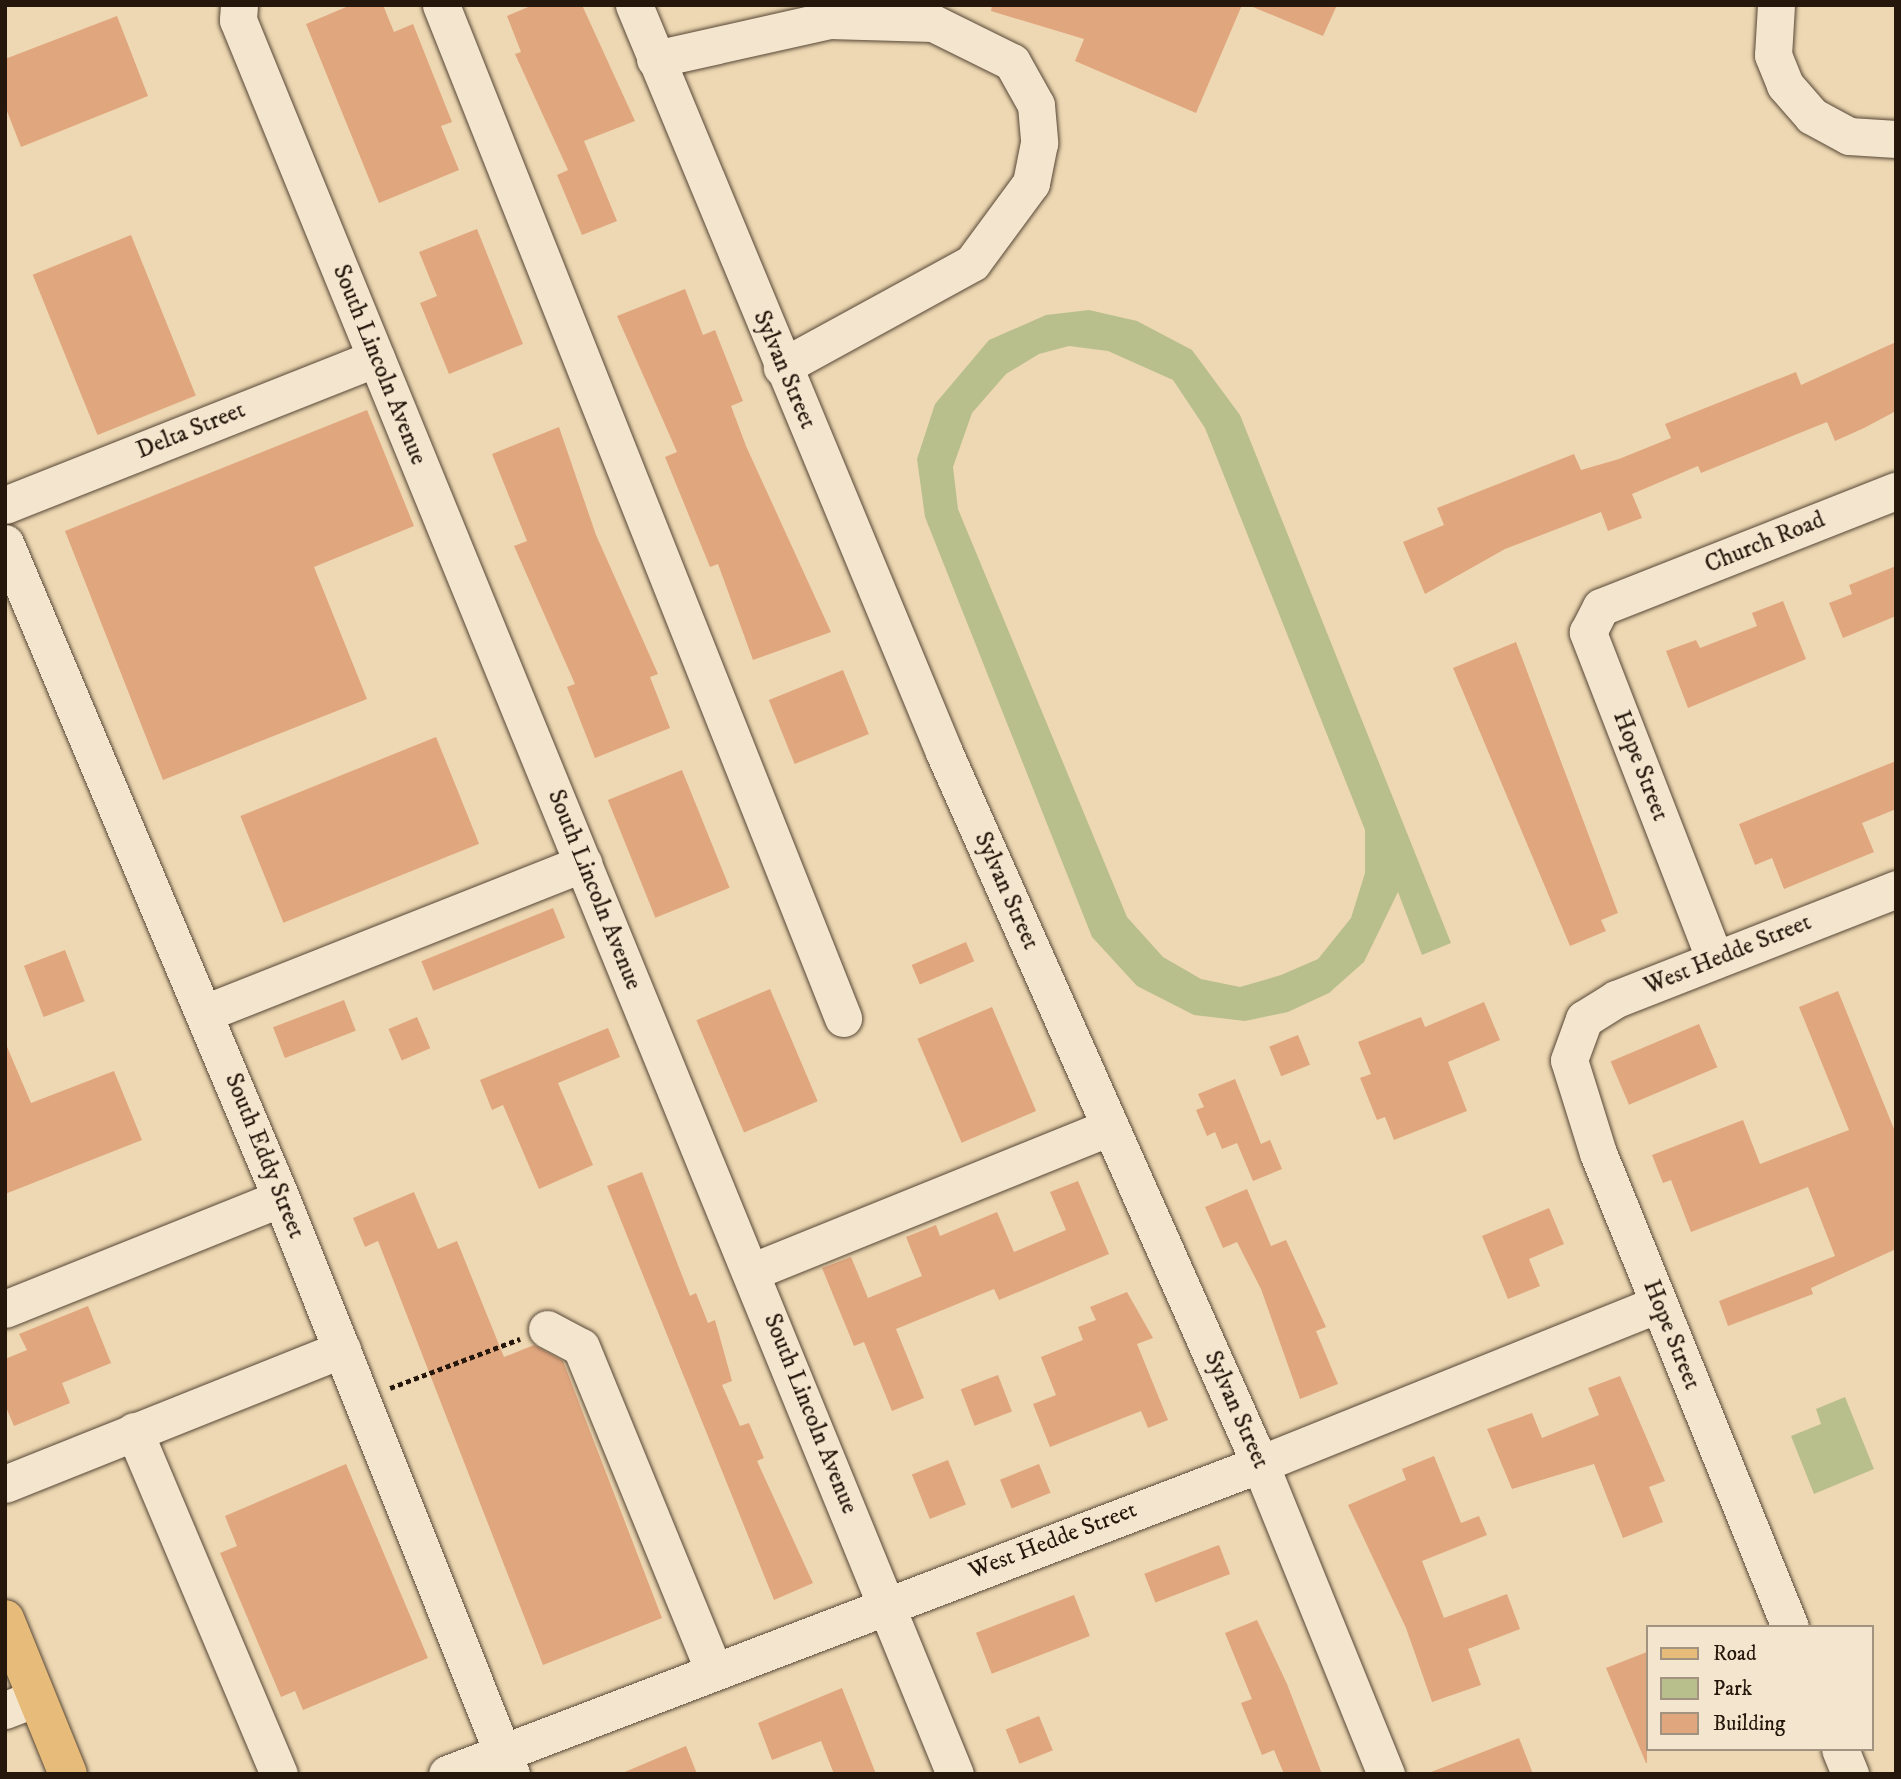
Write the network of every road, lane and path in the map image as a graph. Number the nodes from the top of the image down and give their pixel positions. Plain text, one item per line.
1 (239, 5) edge
2 (440, 5) edge
3 (634, 5) edge
4 (1776, 5) edge
5 (655, 59) junction
6 (1896, 139) edge
7 (376, 358) junction
8 (782, 367) junction
9 (1896, 491) edge
10 (5, 505) edge
11 (5, 543) edge
12 (1635, 594) joint
13 (583, 863) junction
14 (1896, 888) edge
15 (1716, 960) junction
16 (205, 1013) junction
17 (843, 1018) dead end
18 (1576, 1039) joint
19 (1111, 1128) junction
20 (281, 1198) junction
21 (751, 1272) junction
22 (1658, 1304) junction
23 (5, 1309) edge
24 (547, 1329) joint
25 (342, 1349) junction
26 (362, 1399) junction
27 (134, 1431) junction
28 (1260, 1464) junction
29 (5, 1484) edge
30 (888, 1603) junction
31 (5, 1619) edge
32 (1789, 1625) edge
33 (714, 1671) junction
34 (21, 1704) edge
35 (1841, 1751) edge
36 (507, 1763) edge
37 (68, 1774) edge
38 (279, 1774) edge
39 (447, 1774) edge
40 (955, 1774) edge
41 (1386, 1774) edge
42 (1850, 1774) edge

1 - 7 street, South Lincoln Avenue
2 - 17 street
3 - 5 street, Sylvan Street
4 - 6 street
5 - 8 street, Sylvan Street
5 - 8 street
7 - 10 street, Delta Street
7 - 13 street, South Lincoln Avenue
8 - 19 street, Sylvan Street
9 - 12 street, Church Road
11 - 16 street, South Eddy Street
12 - 15 street, Hope Street
13 - 16 street
13 - 21 street, South Lincoln Avenue
14 - 15 street, West Hedde Street
15 - 18 street, West Hedde Street
16 - 20 street, South Eddy Street
18 - 22 street, Hope Street
19 - 21 street
19 - 28 street, Sylvan Street
20 - 23 street
20 - 25 street, South Eddy Street
21 - 30 street, South Lincoln Avenue
22 - 28 street, West Hedde Street
22 - 32 street, Hope Street
24 - 26 path
24 - 33 street
25 - 26 street, South Eddy Street
25 - 27 street
26 - 36 street, South Eddy Street
27 - 29 street
27 - 38 street
28 - 30 street, West Hedde Street
28 - 41 street, Sylvan Street
30 - 33 street, West Hedde Street
30 - 40 street, South Lincoln Avenue
31 - 34 main road
33 - 36 street, West Hedde Street
34 - 37 main road
35 - 42 street
36 - 39 street, West Hedde Street

